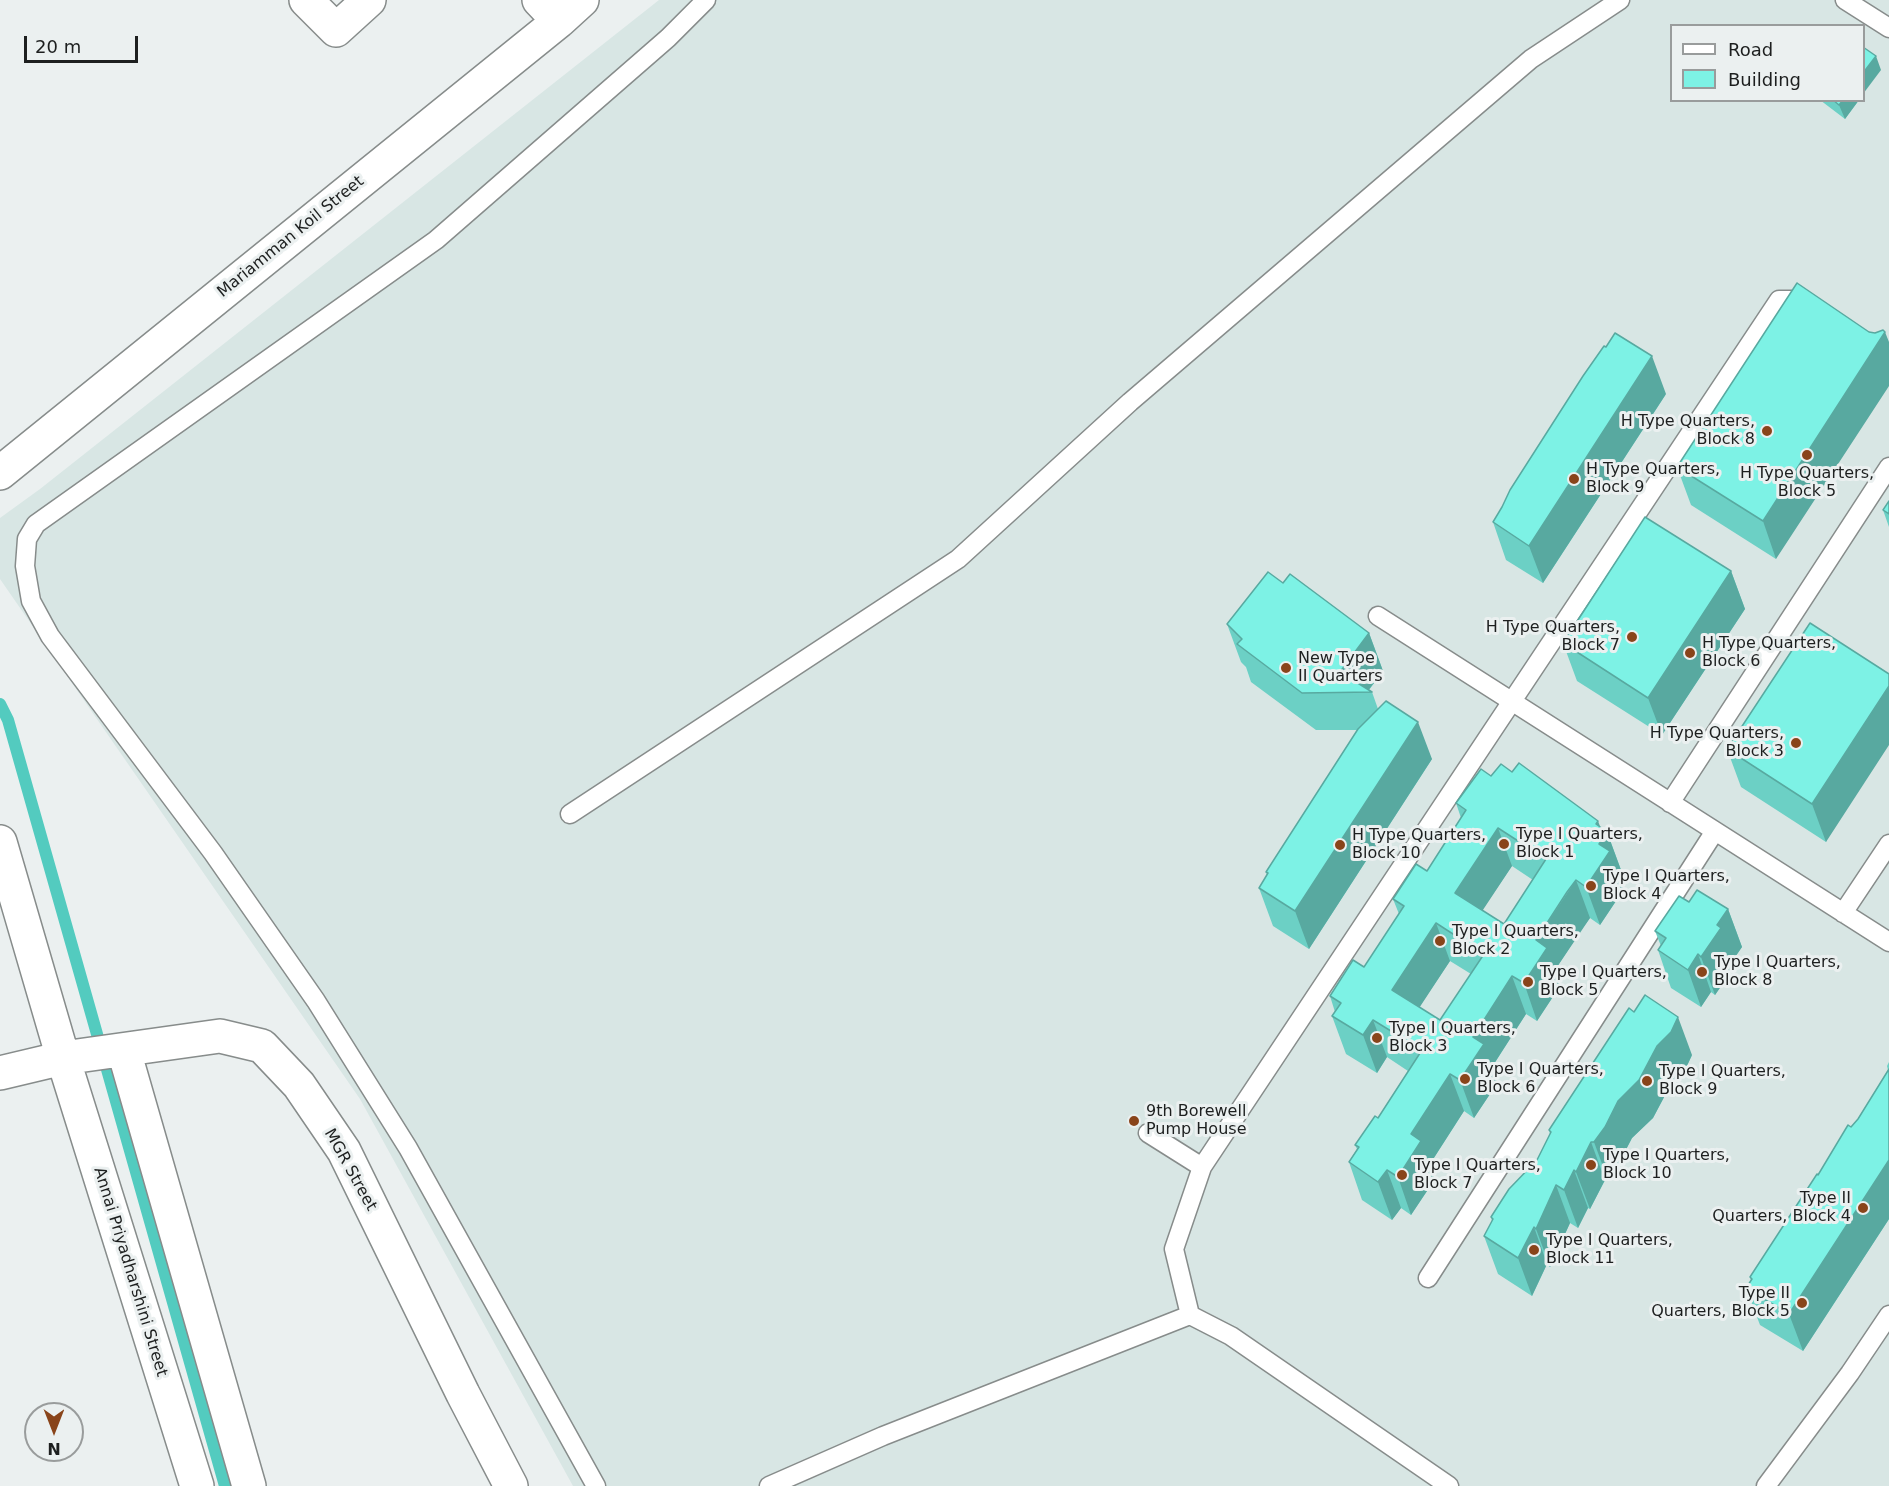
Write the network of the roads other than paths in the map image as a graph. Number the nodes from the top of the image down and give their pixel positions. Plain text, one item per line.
1 (306, 0) edge
2 (369, 0) edge
3 (706, 0) edge
4 (1620, 0) edge
5 (1845, 0) edge
6 (560, 7) edge
7 (1889, 28) edge
8 (1820, 313) edge
9 (1889, 467) edge
10 (0, 473) edge
11 (1378, 616) dead end
12 (1512, 702) junction
13 (1670, 803) junction
14 (570, 814) dead end
15 (1715, 831) junction
16 (0, 842) edge
17 (1889, 844) edge
18 (6, 887) edge
19 (1843, 913) junction
20 (1889, 942) edge
21 (124, 1051) junction
22 (63, 1058) junction
23 (0, 1073) edge
24 (1148, 1133) dead end
25 (1202, 1167) junction
26 (1428, 1278) dead end
27 (1190, 1315) junction
28 (1889, 1315) edge
29 (197, 1486) edge
30 (249, 1486) edge
31 (511, 1486) edge
32 (596, 1486) edge
33 (769, 1486) edge
34 (1449, 1486) edge
35 (1766, 1486) edge

1 - 2 street
3 - 32 lane
4 - 14 lane
5 - 7 lane
6 - 10 street, Mariamman Koil Street
8 - 12 lane
9 - 13 lane
11 - 12 lane
12 - 13 lane
12 - 25 lane
13 - 15 lane
15 - 19 lane
15 - 26 lane
16 - 18 street, Annai Priyadharshini Street
17 - 19 lane
18 - 22 street, Annai Priyadharshini Street
19 - 20 lane
21 - 22 street, MGR Street
21 - 30 street
21 - 31 street, MGR Street
22 - 23 street, MGR Street
22 - 29 street, Annai Priyadharshini Street
24 - 25 lane
25 - 27 lane
27 - 33 lane
27 - 34 lane
28 - 35 lane

